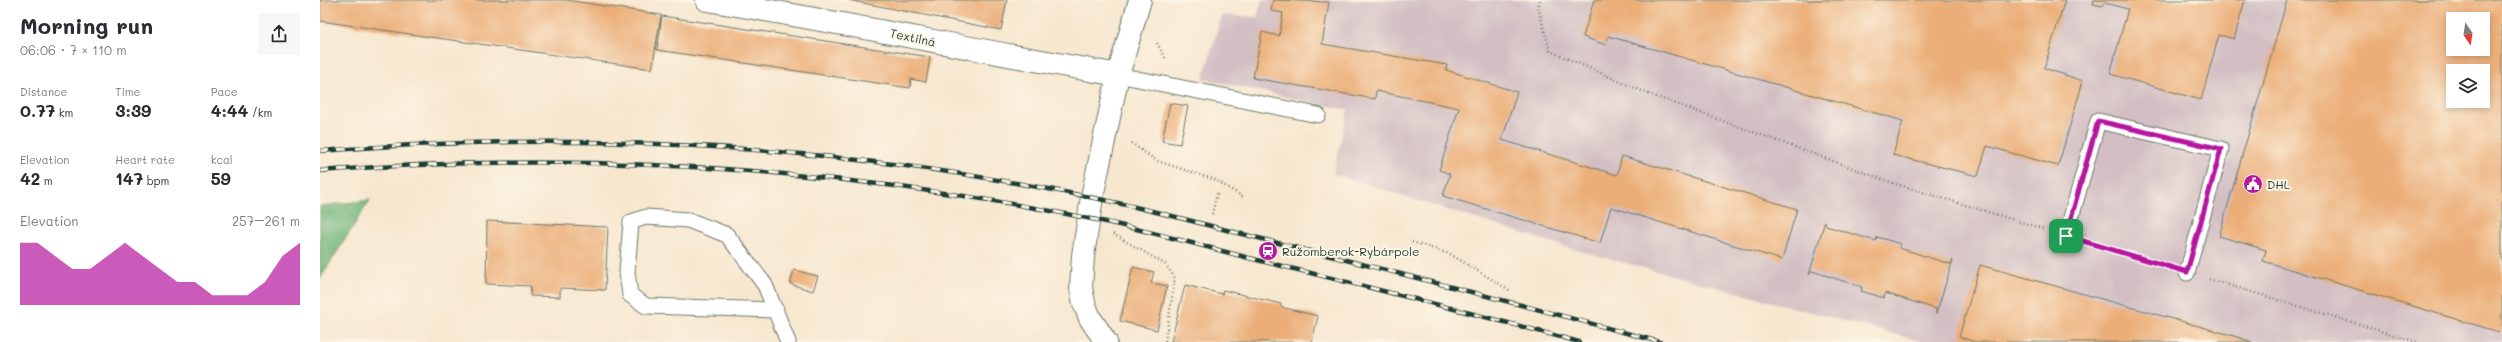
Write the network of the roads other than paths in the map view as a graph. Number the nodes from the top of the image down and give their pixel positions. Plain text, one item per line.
1 (707, 0) edge
2 (1140, 0) edge
3 (1118, 75) junction
4 (1318, 115) dead end
5 (2066, 236) road end
6 (2187, 272) road end
7 (776, 310) junction
8 (788, 342) edge
9 (1106, 342) edge

1 - 3 street, Textilná
2 - 3 street
3 - 4 lane
3 - 9 street
5 - 6 lane
7 - 7 lane
7 - 8 lane

